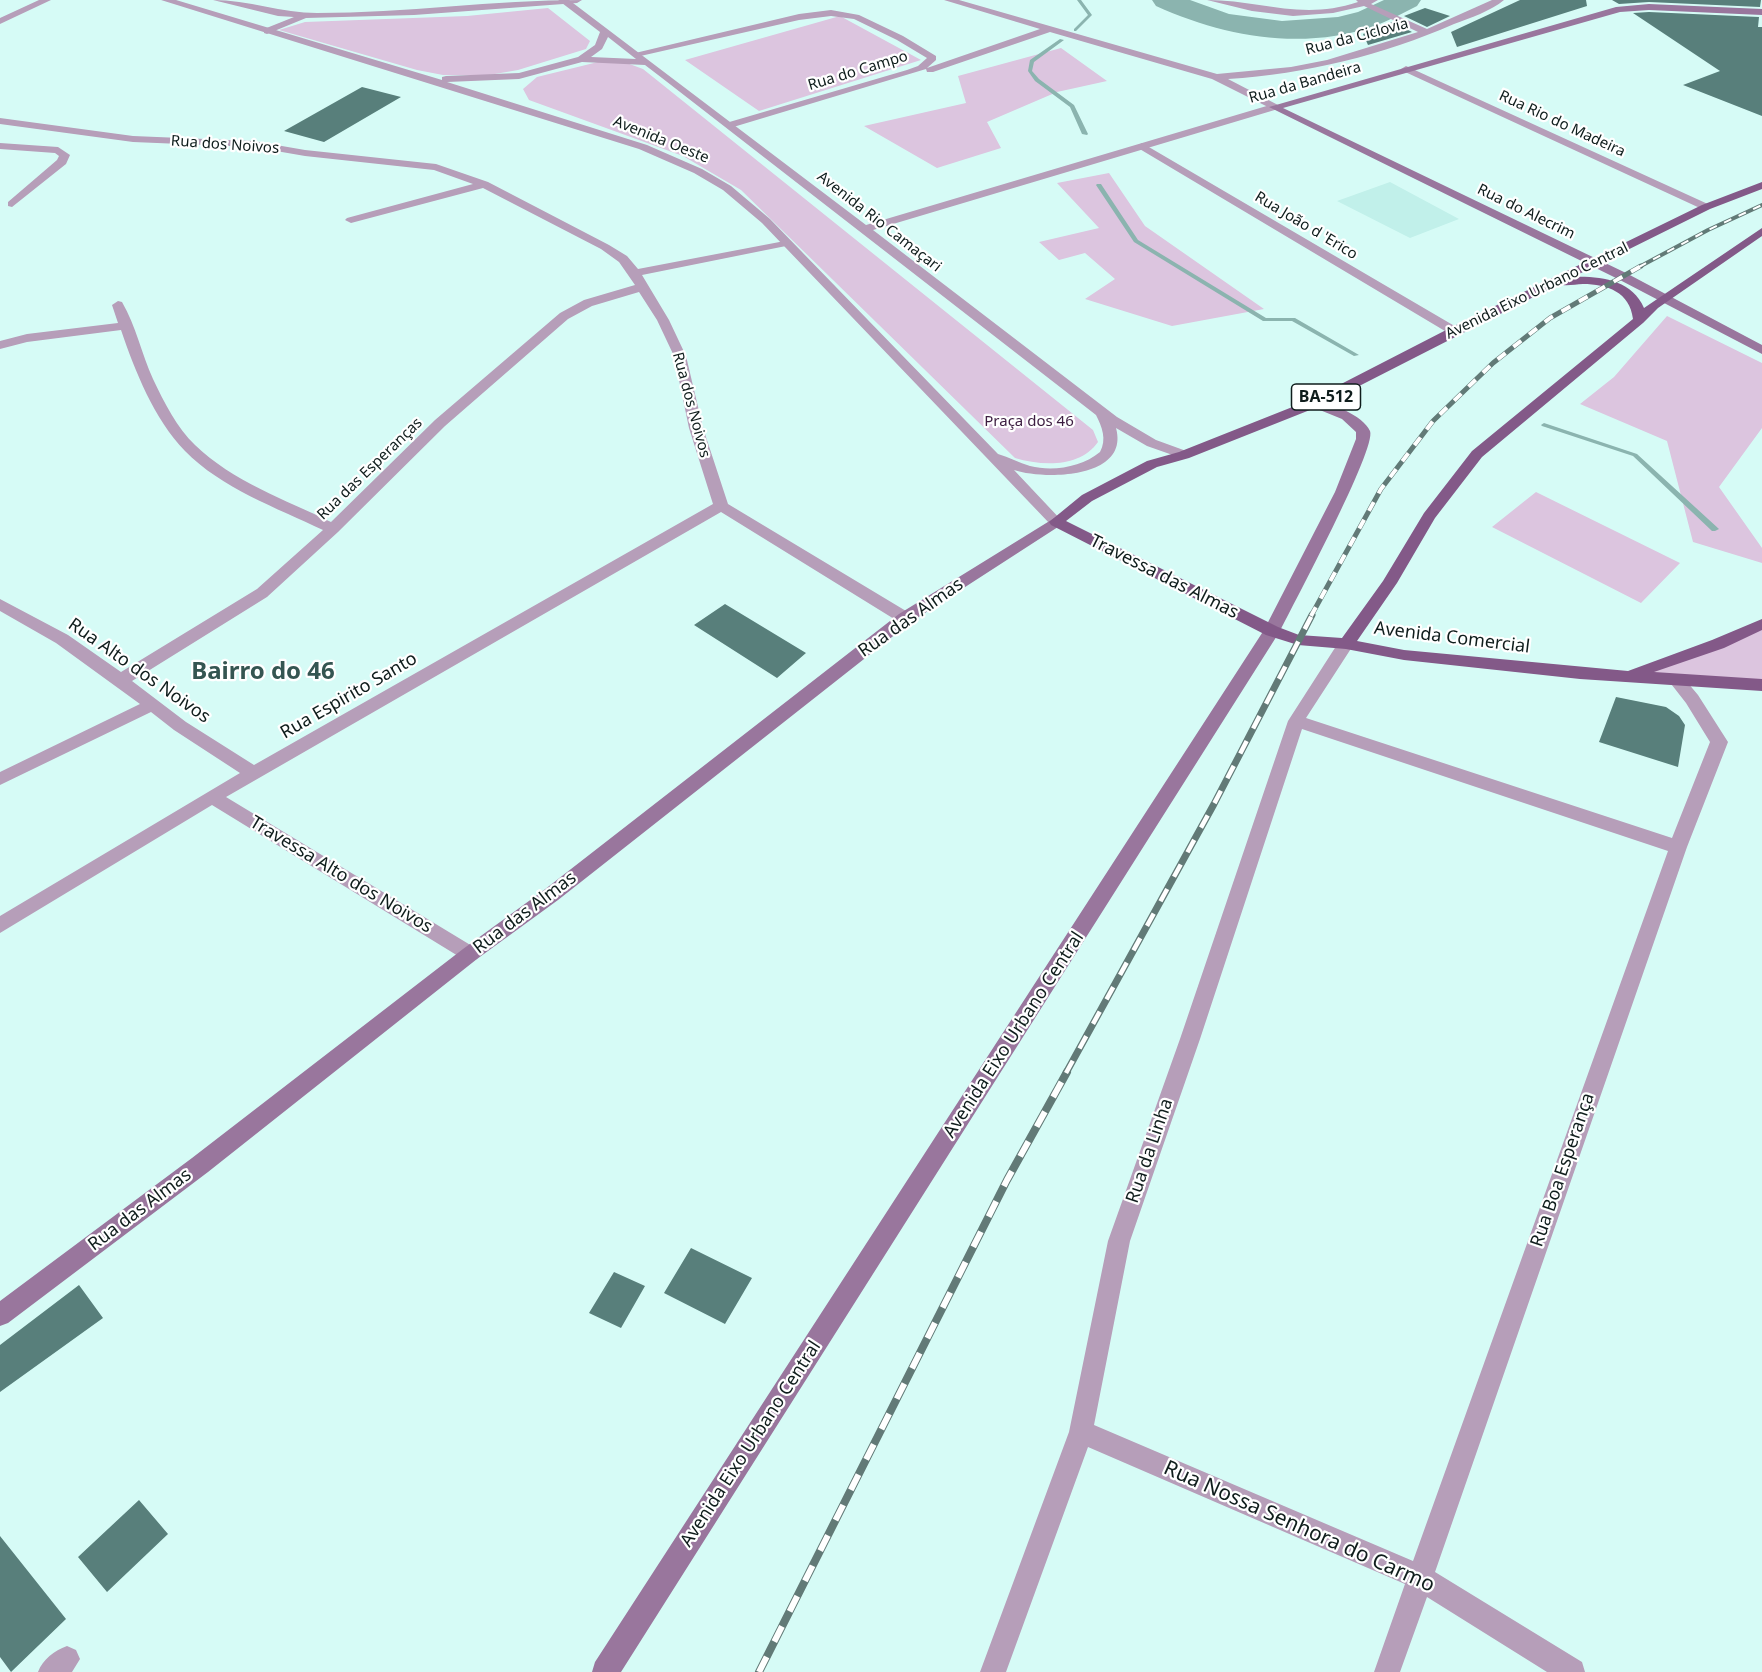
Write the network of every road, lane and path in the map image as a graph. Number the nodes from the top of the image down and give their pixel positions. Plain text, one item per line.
1 (46, 0) edge
2 (166, 0) edge
3 (218, 0) edge
4 (578, 0) edge
5 (949, 0) edge
6 (986, 0) edge
7 (1212, 0) edge
8 (1498, 0) edge
9 (564, 1) edge
10 (1367, 2) edge
11 (1248, 4) edge
12 (974, 8) junction
13 (1762, 12) edge
14 (307, 16) junction
15 (0, 21) edge
16 (1050, 29) junction
17 (267, 31) junction
18 (605, 32) junction
19 (1427, 33) junction
20 (581, 58) junction
21 (641, 58) junction
22 (1406, 69) junction
23 (930, 70) dead end
24 (412, 75) junction
25 (519, 76) junction
26 (1216, 77) junction
27 (1274, 107) junction
28 (533, 111) junction
29 (0, 121) edge
30 (730, 125) junction
31 (0, 146) edge
32 (1142, 146) junction
33 (483, 184) junction
34 (1762, 185) edge
35 (12, 204) dead end
36 (1706, 207) junction
37 (351, 220) dead end
38 (863, 229) junction
39 (1762, 231) edge
40 (786, 242) junction
41 (1593, 263) junction
42 (635, 273) junction
43 (1555, 283) junction
44 (642, 287) junction
45 (1663, 298) junction
46 (118, 305) dead end
47 (1639, 320) junction
48 (125, 326) junction
49 (1454, 331) junction
50 (0, 345) edge
51 (1762, 350) edge
52 (1315, 403) junction
53 (1103, 414) junction
54 (988, 454) junction
55 (1184, 455) junction
56 (721, 506) junction
57 (1056, 522) junction
58 (333, 529) junction
59 (0, 604) edge
60 (905, 618) junction
61 (1762, 624) edge
62 (1272, 631) junction
63 (1346, 644) junction
64 (1629, 675) junction
65 (1676, 680) junction
66 (121, 681) junction
67 (1762, 685) edge
68 (151, 705) junction
69 (1296, 721) junction
70 (253, 773) junction
71 (0, 779) edge
72 (212, 797) junction
73 (1678, 847) junction
74 (0, 925) edge
75 (470, 954) junction
76 (0, 1315) edge
77 (1081, 1432) junction
78 (1419, 1577) junction
79 (605, 1672) edge
80 (993, 1672) edge
81 (1387, 1672) edge
82 (1572, 1672) edge

1 - 15 street
2 - 17 street, Avenida Oeste
3 - 14 street
4 - 9 street
5 - 12 street, Rua da Ciclovia
6 - 12 street
7 - 11 street
8 - 19 street, Rua da Ciclovia
9 - 14 street
9 - 18 street, Avenida Rio Camaçari
10 - 11 street
10 - 19 street
12 - 16 street, Rua da Ciclovia
13 - 22 main road, Rua da Bandeira
14 - 17 street
16 - 23 street
16 - 26 street, Rua da Ciclovia
17 - 24 street, Avenida Oeste
18 - 20 street
18 - 21 street, Avenida Rio Camaçari
19 - 26 street, Rua da Ciclovia
20 - 21 street
20 - 25 street
21 - 30 street, Avenida Rio Camaçari
21 - 30 street, Rua do Campo
22 - 27 main road, Rua da Bandeira
22 - 36 street, Rua Rio do Madeira
24 - 25 street
24 - 28 street, Avenida Oeste
25 - 28 street
26 - 27 street, Rua da Ciclovia
27 - 32 street, Rua da Bandeira
27 - 41 main road, Rua do Alecrim
28 - 40 street, Avenida Oeste
29 - 33 street, Rua dos Noivos
30 - 38 street, Avenida Rio Camaçari
31 - 35 street
32 - 38 street, Rua da Bandeira
32 - 49 street, Rua João d 'Erico
33 - 37 street
33 - 42 street, Rua dos Noivos
34 - 36 main road, Avenida Eixo Urbano Central / BA-512
36 - 41 main road, Avenida Eixo Urbano Central / BA-512
38 - 53 street, Avenida Rio Camaçari
39 - 45 main road
40 - 42 street
40 - 54 street, Avenida Oeste
41 - 43 main road, Avenida Eixo Urbano Central / BA-512
41 - 45 main road, Rua do Alecrim
42 - 44 street, Rua dos Noivos
43 - 47 main road
43 - 49 main road, Avenida Eixo Urbano Central / BA-512
44 - 56 street, Rua dos Noivos
44 - 58 street, Rua das Esperanças
45 - 47 main road
45 - 51 main road, Rua do Alecrim
46 - 48 street
47 - 63 main road
48 - 50 street
48 - 58 street
49 - 52 main road, Avenida Eixo Urbano Central / BA-512
52 - 55 main road, Avenida Eixo Urbano Central / BA-512
52 - 62 main road, Avenida Eixo Urbano Central
53 - 54 street
53 - 55 street, Avenida Rio Camaçari
54 - 57 street, Avenida Oeste
55 - 57 main road, Avenida Eixo Urbano Central / BA-512
56 - 60 street
56 - 70 street, Rua Espirito Santo
57 - 60 main road, Rua das Almas
57 - 62 main road, Travessa das Almas
58 - 66 street, Rua das Esperanças
59 - 66 street, Rua Alto dos Noivos
60 - 75 main road, Rua das Almas
61 - 64 main road, Avenida Comercial
62 - 63 main road, Avenida Comercial
62 - 79 main road, Avenida Eixo Urbano Central
63 - 64 main road, Avenida Comercial
63 - 69 street, Rua da Linha
64 - 65 main road, Avenida Comercial
65 - 67 main road, Avenida Comercial
65 - 73 street, Rua Boa Esperança
66 - 68 street, Rua Alto dos Noivos
68 - 70 street, Rua Alto dos Noivos
68 - 71 street
69 - 73 street
69 - 77 street, Rua da Linha
70 - 72 street, Rua Espirito Santo
72 - 74 street, Rua Espirito Santo
72 - 75 street, Travessa Alto dos Noivos
73 - 78 street, Rua Boa Esperança
75 - 76 main road, Rua das Almas
77 - 78 street, Rua Nossa Senhora do Carmo
77 - 80 street, Rua da Linha
78 - 81 street, Rua Boa Esperança
78 - 82 street, Rua Nossa Senhora do Carmo

